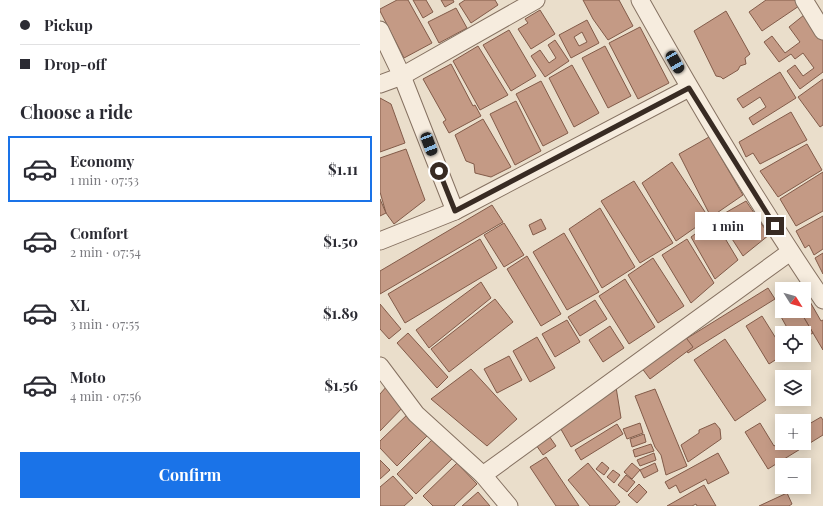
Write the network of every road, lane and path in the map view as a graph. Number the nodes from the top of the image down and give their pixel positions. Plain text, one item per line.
1 (536, 0) edge
2 (640, 0) edge
3 (804, 0) edge
4 (380, 30) edge
5 (823, 31) edge
6 (402, 76) junction
7 (380, 84) edge
8 (689, 88) junction
9 (455, 211) junction
10 (380, 241) edge
11 (790, 252) junction
12 (823, 300) edge
13 (380, 366) edge
14 (483, 475) junction
15 (509, 506) edge

1 - 6 street
2 - 8 street
3 - 5 street
4 - 6 street
6 - 7 street
6 - 9 street
8 - 9 street
8 - 11 street
9 - 10 street
11 - 12 street
11 - 14 street
13 - 14 street
14 - 15 street

